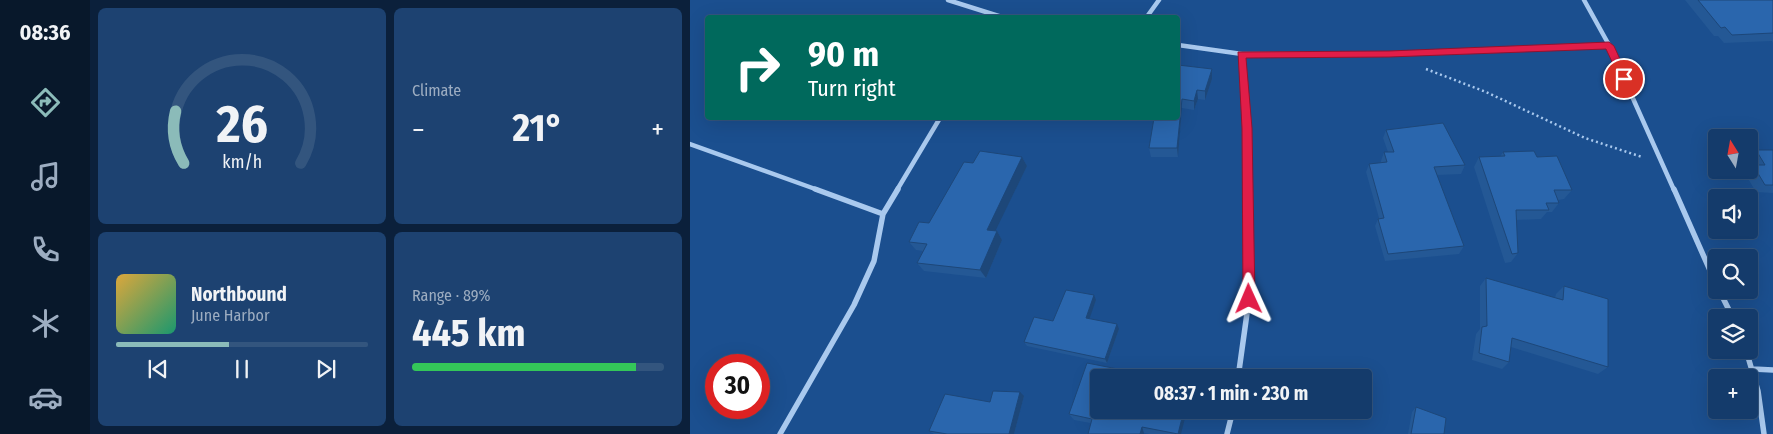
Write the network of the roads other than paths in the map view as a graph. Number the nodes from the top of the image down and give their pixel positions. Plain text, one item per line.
1 (948, 0) edge
2 (1159, 0) edge
3 (1584, 0) edge
4 (996, 15) edge
5 (1148, 15) edge
6 (1180, 45) edge
7 (1609, 46) junction
8 (1242, 54) junction
9 (939, 120) edge
10 (690, 144) edge
11 (882, 214) junction
12 (1708, 266) edge
13 (1750, 359) edge
14 (1753, 368) junction
15 (1239, 369) edge
16 (1773, 370) edge
17 (1231, 419) edge
18 (780, 434) edge
19 (1227, 434) edge
20 (1764, 434) edge

1 - 4 street
2 - 5 street
3 - 7 street
6 - 8 street
7 - 8 street
7 - 12 street
8 - 15 street
9 - 11 street
10 - 11 street
11 - 18 street
13 - 14 street
14 - 16 street
14 - 20 street
17 - 19 street

